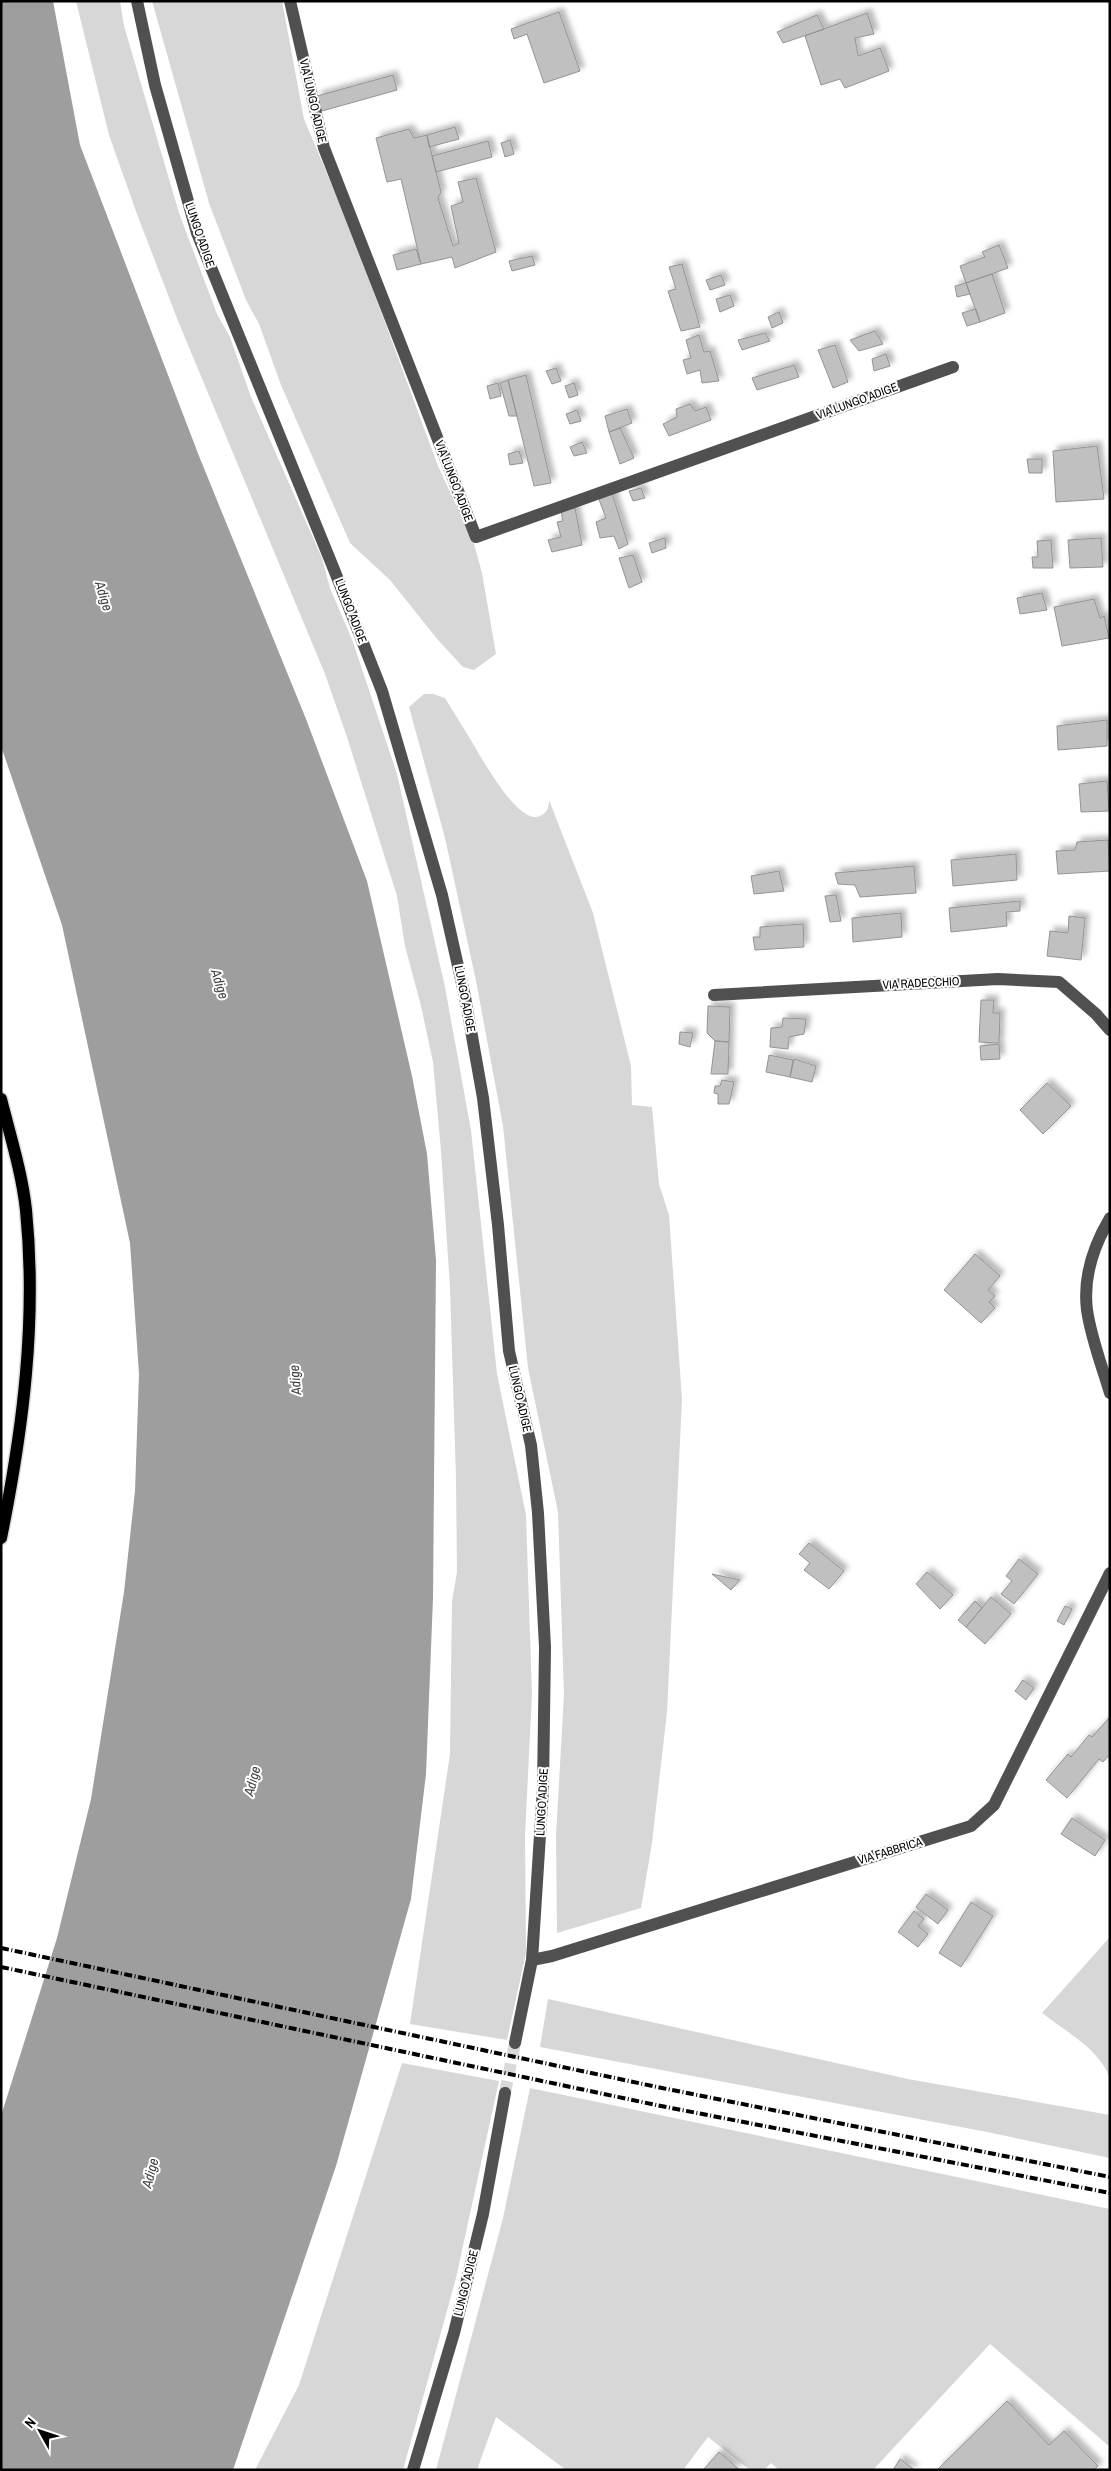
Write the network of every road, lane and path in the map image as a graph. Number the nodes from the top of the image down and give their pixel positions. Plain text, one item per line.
1 (137, 1) edge
2 (290, 1) edge
3 (953, 367) dead end
4 (714, 995) dead end
5 (1110, 1030) edge
6 (1, 1099) edge
7 (1110, 1218) edge
8 (1110, 1393) edge
9 (1, 1538) edge
10 (1110, 1573) edge
11 (532, 1960) junction
12 (515, 2043) tunnel mouth
13 (504, 2093) tunnel mouth
14 (413, 2470) edge

1 - 11 street, LUNGO ADIGE
2 - 3 street, VIA LUNGO ADIGE
4 - 5 street, VIA RADECCHIO
6 - 9 main road
7 - 8 street
10 - 11 street, VIA FABBRICA
11 - 12 street, LUNGO ADIGE
13 - 14 street, LUNGO ADIGE

